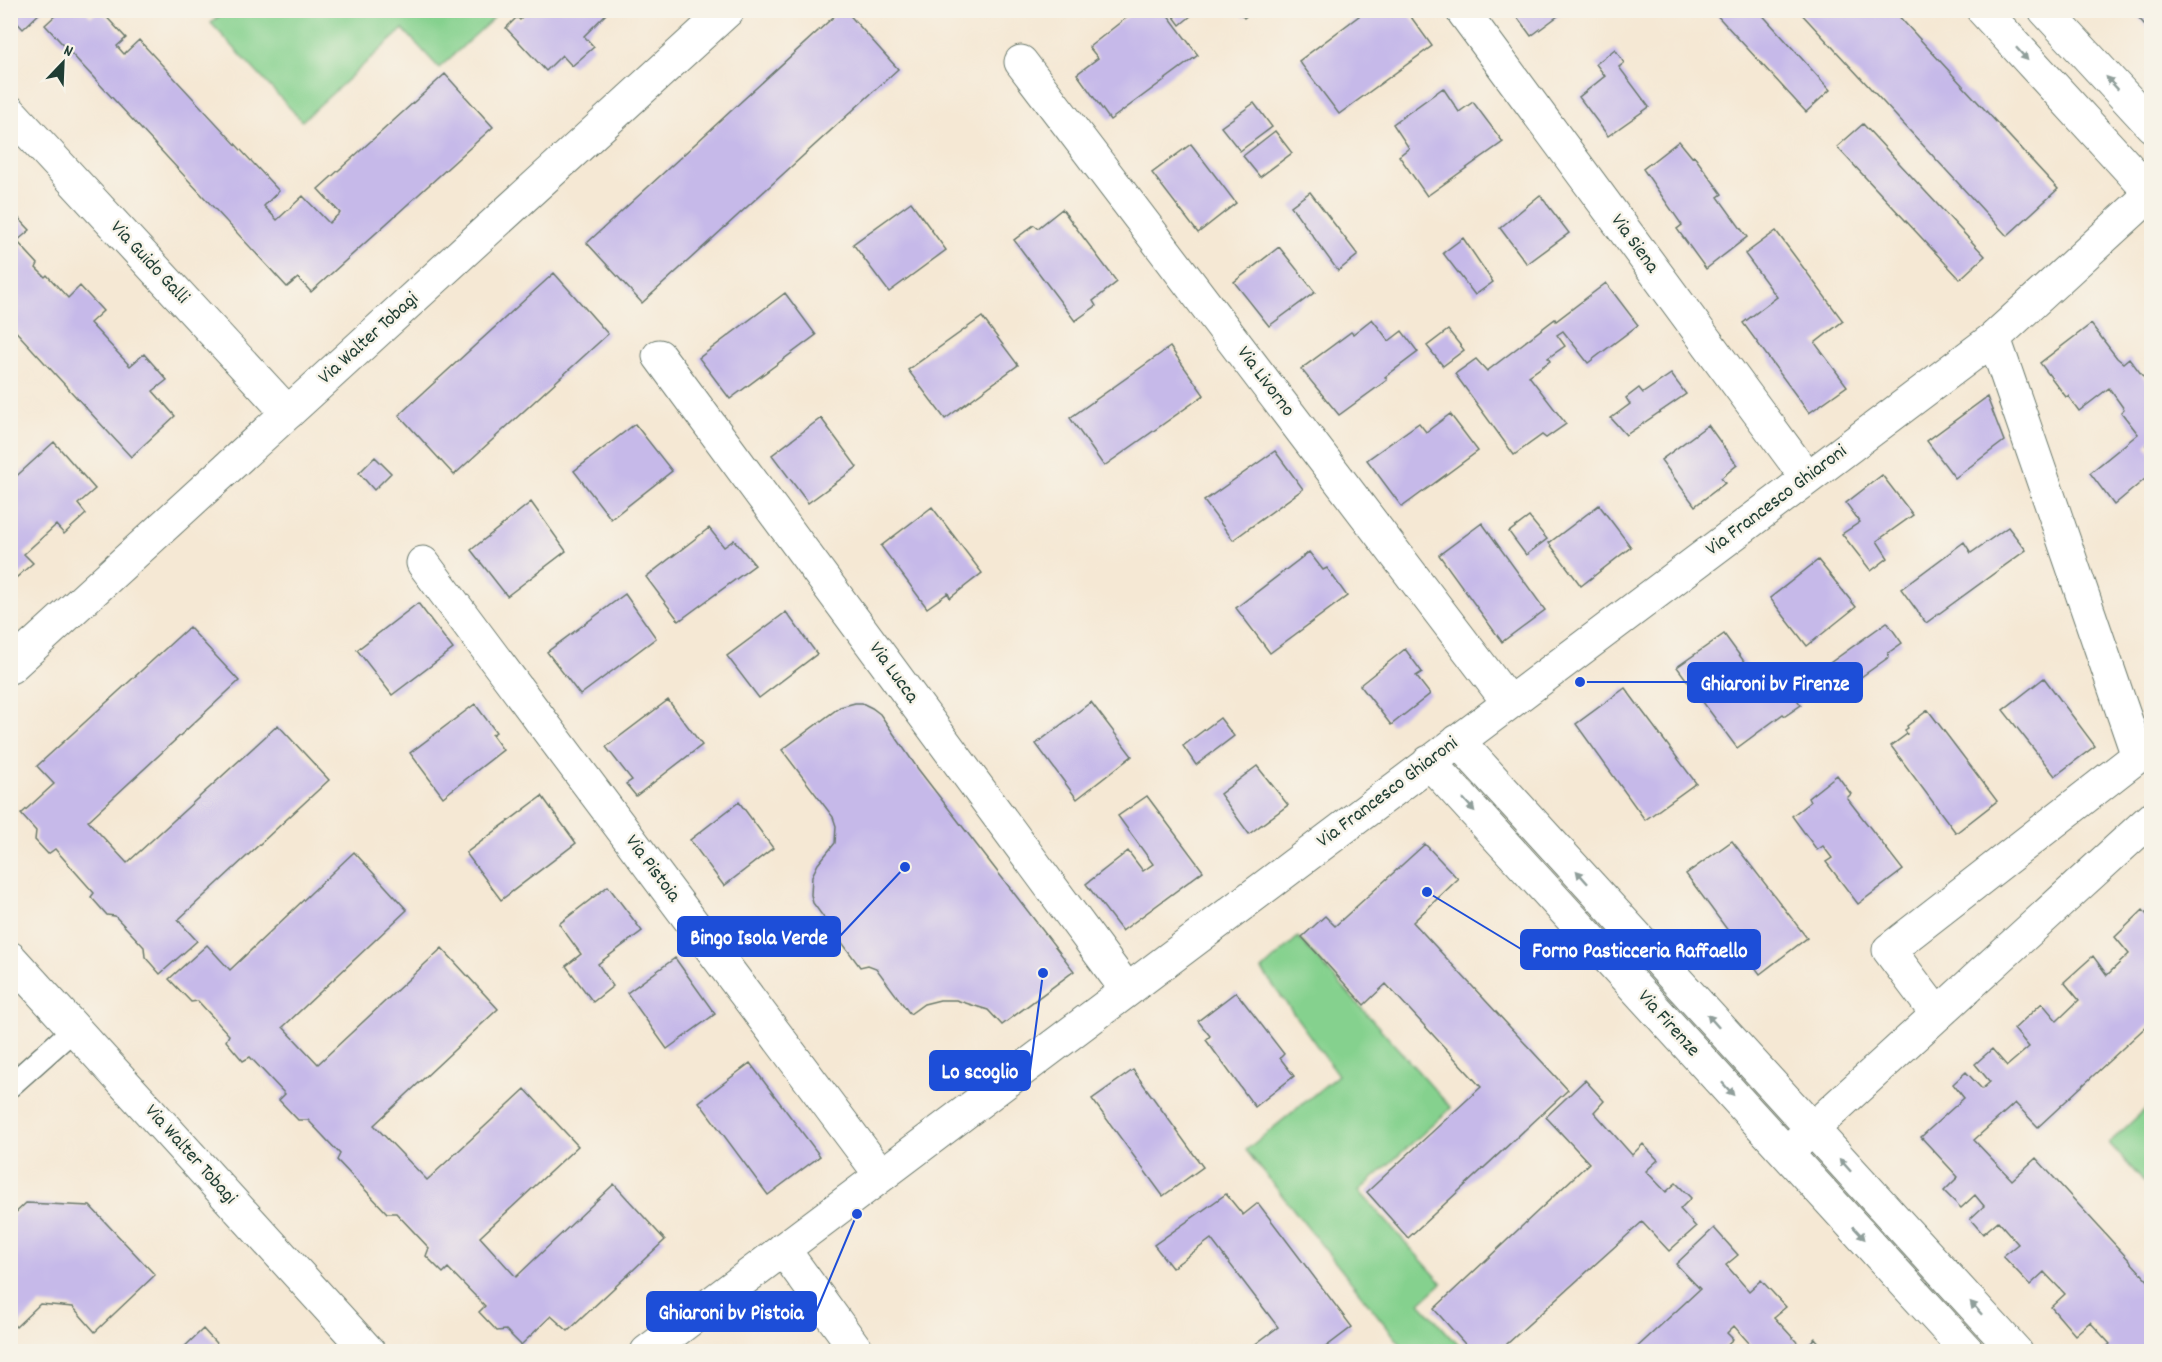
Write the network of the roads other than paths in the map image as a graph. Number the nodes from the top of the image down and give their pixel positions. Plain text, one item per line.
1 (728, 10) edge
2 (1462, 10) edge
3 (1983, 10) edge
4 (2045, 10) edge
5 (1021, 62) dead end
6 (10, 112) edge
7 (2151, 126) edge
8 (2151, 194) edge
9 (1994, 338) junction
10 (659, 356) dead end
11 (288, 413) junction
12 (1807, 478) junction
13 (423, 563) dead end
14 (10, 667) edge
15 (1509, 703) junction
16 (1458, 741) junction
17 (1429, 762) junction
18 (2151, 818) edge
19 (10, 958) edge
20 (1127, 990) junction
21 (1937, 1014) junction
22 (75, 1028) junction
23 (10, 1086) edge
24 (1812, 1129) junction
25 (1786, 1152) junction
26 (882, 1175) junction
27 (783, 1249) junction
28 (369, 1352) edge
29 (647, 1352) edge
30 (858, 1352) edge
31 (1968, 1352) edge
32 (2016, 1352) edge

1 - 11 street, Via Walter Tobagi
2 - 12 street, Via Siena
3 -> 8 street
7 -> 4 street
5 - 15 street, Via Livorno
6 - 11 street, Via Guido Galli
8 - 9 street, Via Francesco Ghiaroni
9 - 12 street, Via Francesco Ghiaroni
9 - 21 street
10 - 20 street, Via Lucca
11 - 14 street, Via Walter Tobagi
12 - 15 street, Via Francesco Ghiaroni
13 - 26 street, Via Pistoia
15 - 16 street, Via Francesco Ghiaroni
16 - 17 street, Via Francesco Ghiaroni
24 -> 16 street, Via Firenze
17 - 20 street, Via Francesco Ghiaroni
17 -> 25 street, Via Firenze
18 - 21 street
19 - 22 street, Via Walter Tobagi
20 - 26 street, Via Francesco Ghiaroni
21 - 24 street
22 - 23 lane
22 - 28 street, Via Walter Tobagi
24 - 25 street
32 -> 24 street, Via Firenze
25 -> 31 street, Via Firenze
26 - 27 street, Via Francesco Ghiaroni
27 - 29 street, Via Francesco Ghiaroni
27 - 30 street

